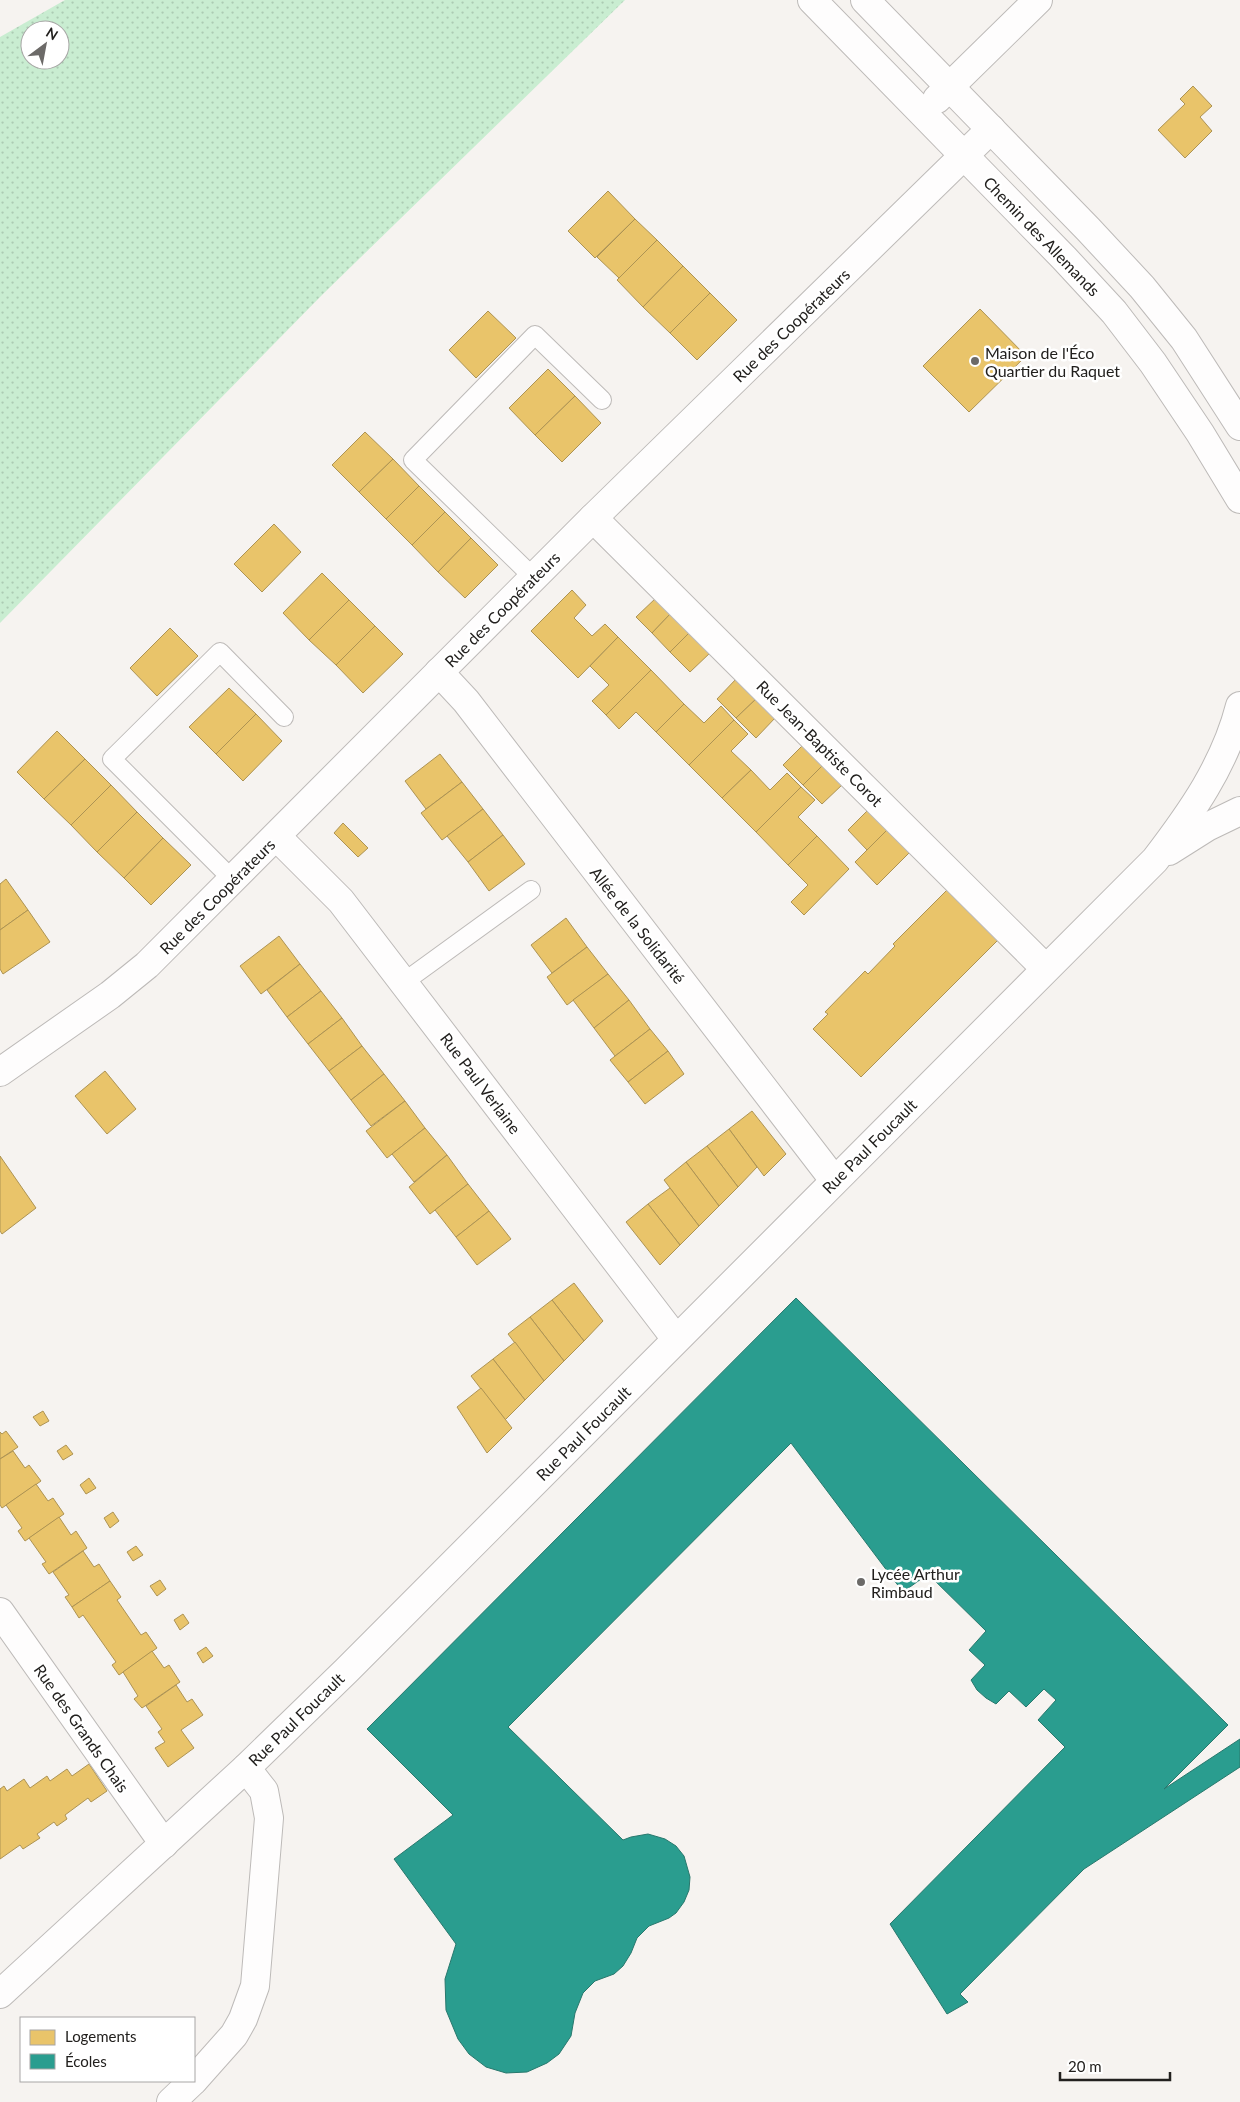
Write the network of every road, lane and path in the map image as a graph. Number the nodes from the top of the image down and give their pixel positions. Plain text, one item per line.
1 (812, 0) edge
2 (865, 0) edge
3 (1038, 0) edge
4 (950, 86) junction
5 (922, 113) junction
6 (991, 129) junction
7 (964, 155) junction
8 (602, 400) dead end
9 (1240, 426) edge
10 (1240, 499) edge
11 (593, 518) junction
12 (534, 578) junction
13 (439, 672) junction
14 (1240, 706) edge
15 (284, 717) dead end
16 (1240, 811) edge
17 (277, 837) junction
18 (1155, 860) junction
19 (233, 880) junction
20 (531, 890) dead end
21 (1045, 968) junction
22 (404, 982) junction
23 (0, 1072) edge
24 (834, 1180) junction
25 (676, 1339) junction
26 (0, 1612) edge
27 (246, 1768) junction
28 (164, 1844) junction
29 (0, 1994) edge
30 (195, 2078) edge
31 (191, 2082) edge
32 (171, 2102) edge

1 - 5 street, Chemin des Allemands
2 - 4 street
3 - 4 street
4 - 5 street
4 - 6 street
5 - 7 street, Chemin des Allemands
6 - 7 street, Rue des Coopérateurs
6 - 9 street
7 - 10 street, Chemin des Allemands
7 - 11 street, Rue des Coopérateurs
8 - 12 lane
11 - 12 street, Rue des Coopérateurs
11 - 21 street, Rue Jean-Baptiste Corot
12 - 13 street, Rue des Coopérateurs
13 - 17 street, Rue des Coopérateurs
13 - 24 street, Allée de la Solidarité
14 - 18 street, Rue Paul Foucault
15 - 19 lane
16 - 18 street, Rue Paul Foucault
17 - 19 street, Rue des Coopérateurs
17 - 22 street, Rue Paul Verlaine
18 - 21 street, Rue Paul Foucault
19 - 23 street, Rue des Coopérateurs
20 - 22 lane
21 - 24 street, Rue Paul Foucault
22 - 25 street, Rue Paul Verlaine
24 - 25 street, Rue Paul Foucault
25 - 27 street, Rue Paul Foucault
26 - 28 street, Rue des Grands Chais
27 - 28 street, Rue Paul Foucault
27 - 30 street
28 - 29 street, Rue Paul Foucault
31 - 32 street

